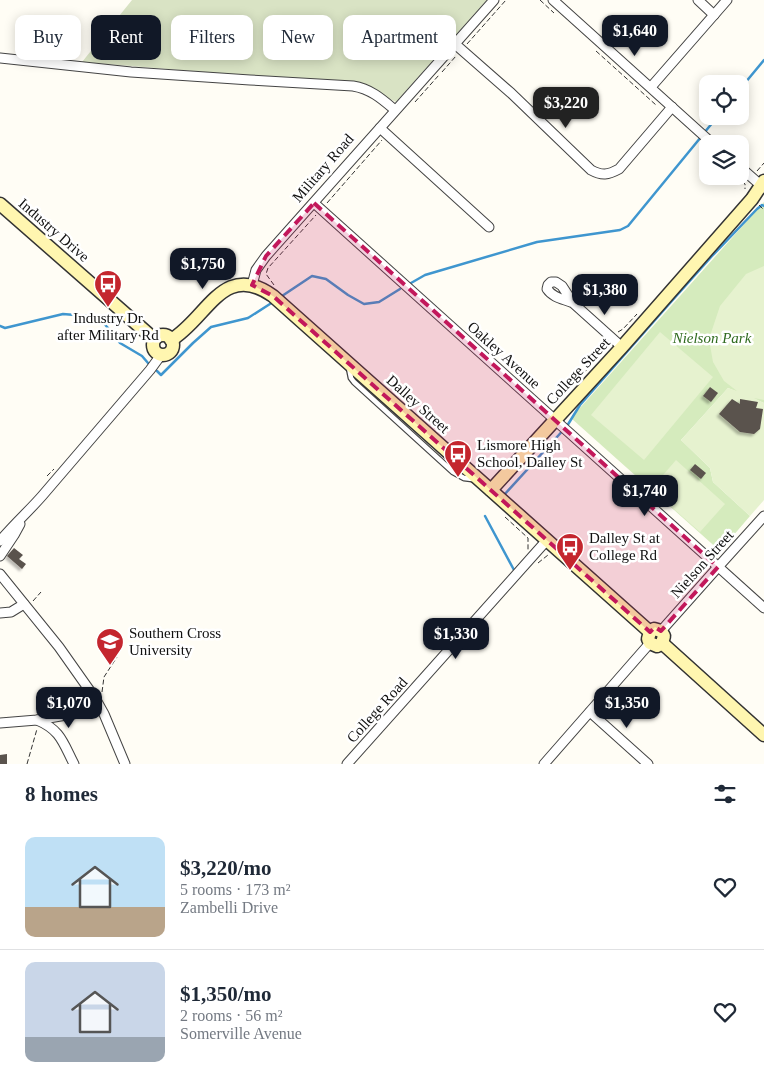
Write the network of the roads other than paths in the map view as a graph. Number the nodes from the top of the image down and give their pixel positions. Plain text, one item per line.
1 (494, 0) edge
2 (554, 0) edge
3 (698, 0) edge
4 (727, 0) edge
5 (714, 15) junction
6 (456, 43) edge
7 (456, 45) edge
8 (0, 58) edge
9 (440, 60) edge
10 (651, 87) junction
11 (672, 107) junction
12 (395, 110) junction
13 (380, 128) junction
14 (703, 135) edge
15 (749, 173) edge
16 (762, 181) edge
17 (314, 203) junction
18 (0, 204) edge
19 (489, 227) dead end
20 (252, 285) junction
21 (573, 303) dead end
22 (154, 339) junction
23 (171, 340) junction
24 (622, 347) junction
25 (161, 355) junction
26 (562, 426) junction
27 (498, 496) junction
28 (764, 516) edge
29 (24, 517) junction
30 (547, 540) junction
31 (0, 541) edge
32 (0, 556) edge
33 (718, 567) junction
34 (0, 574) edge
35 (24, 604) junction
36 (764, 608) edge
37 (0, 612) edge
38 (656, 637) junction
39 (95, 698) junction
40 (590, 712) junction
41 (37, 720) junction
42 (0, 723) edge
43 (764, 735) edge
44 (74, 764) edge
45 (125, 764) edge
46 (347, 764) edge
47 (544, 764) edge
48 (648, 764) edge

1 - 6 street, Military Road
2 - 10 street
3 - 5 street
4 - 5 street
5 - 10 street
7 - 11 street
8 - 12 street
9 - 12 street, Military Road
10 - 11 street
11 - 14 street
12 - 13 street, Military Road
13 - 17 street, Military Road
13 - 19 street
15 - 16 street
16 - 24 street, College Street
17 - 20 street, Military Road
17 - 26 street, Oakley Avenue
18 - 22 street, Industry Drive
20 - 23 street
20 - 27 street, Dalley Street
21 - 24 street
22 - 23 street
22 - 25 street
23 - 25 street
24 - 26 street, College Street
25 - 29 street
26 - 27 street, College Street
26 - 33 street, Oakley Avenue
27 - 30 street, Dalley Street
28 - 33 street, Nielson Street
29 - 31 street
29 - 32 street
30 - 38 street, Dalley Street
30 - 46 street, College Road
33 - 36 street, Oakley Avenue
33 - 38 street, Nielson Street
34 - 35 street
35 - 37 street
35 - 39 street
38 - 40 street, Nielson Street
38 - 43 street, Dalley Street
39 - 41 street
39 - 45 street
40 - 47 street, Nielson Street
40 - 48 street
41 - 42 street
41 - 44 street

